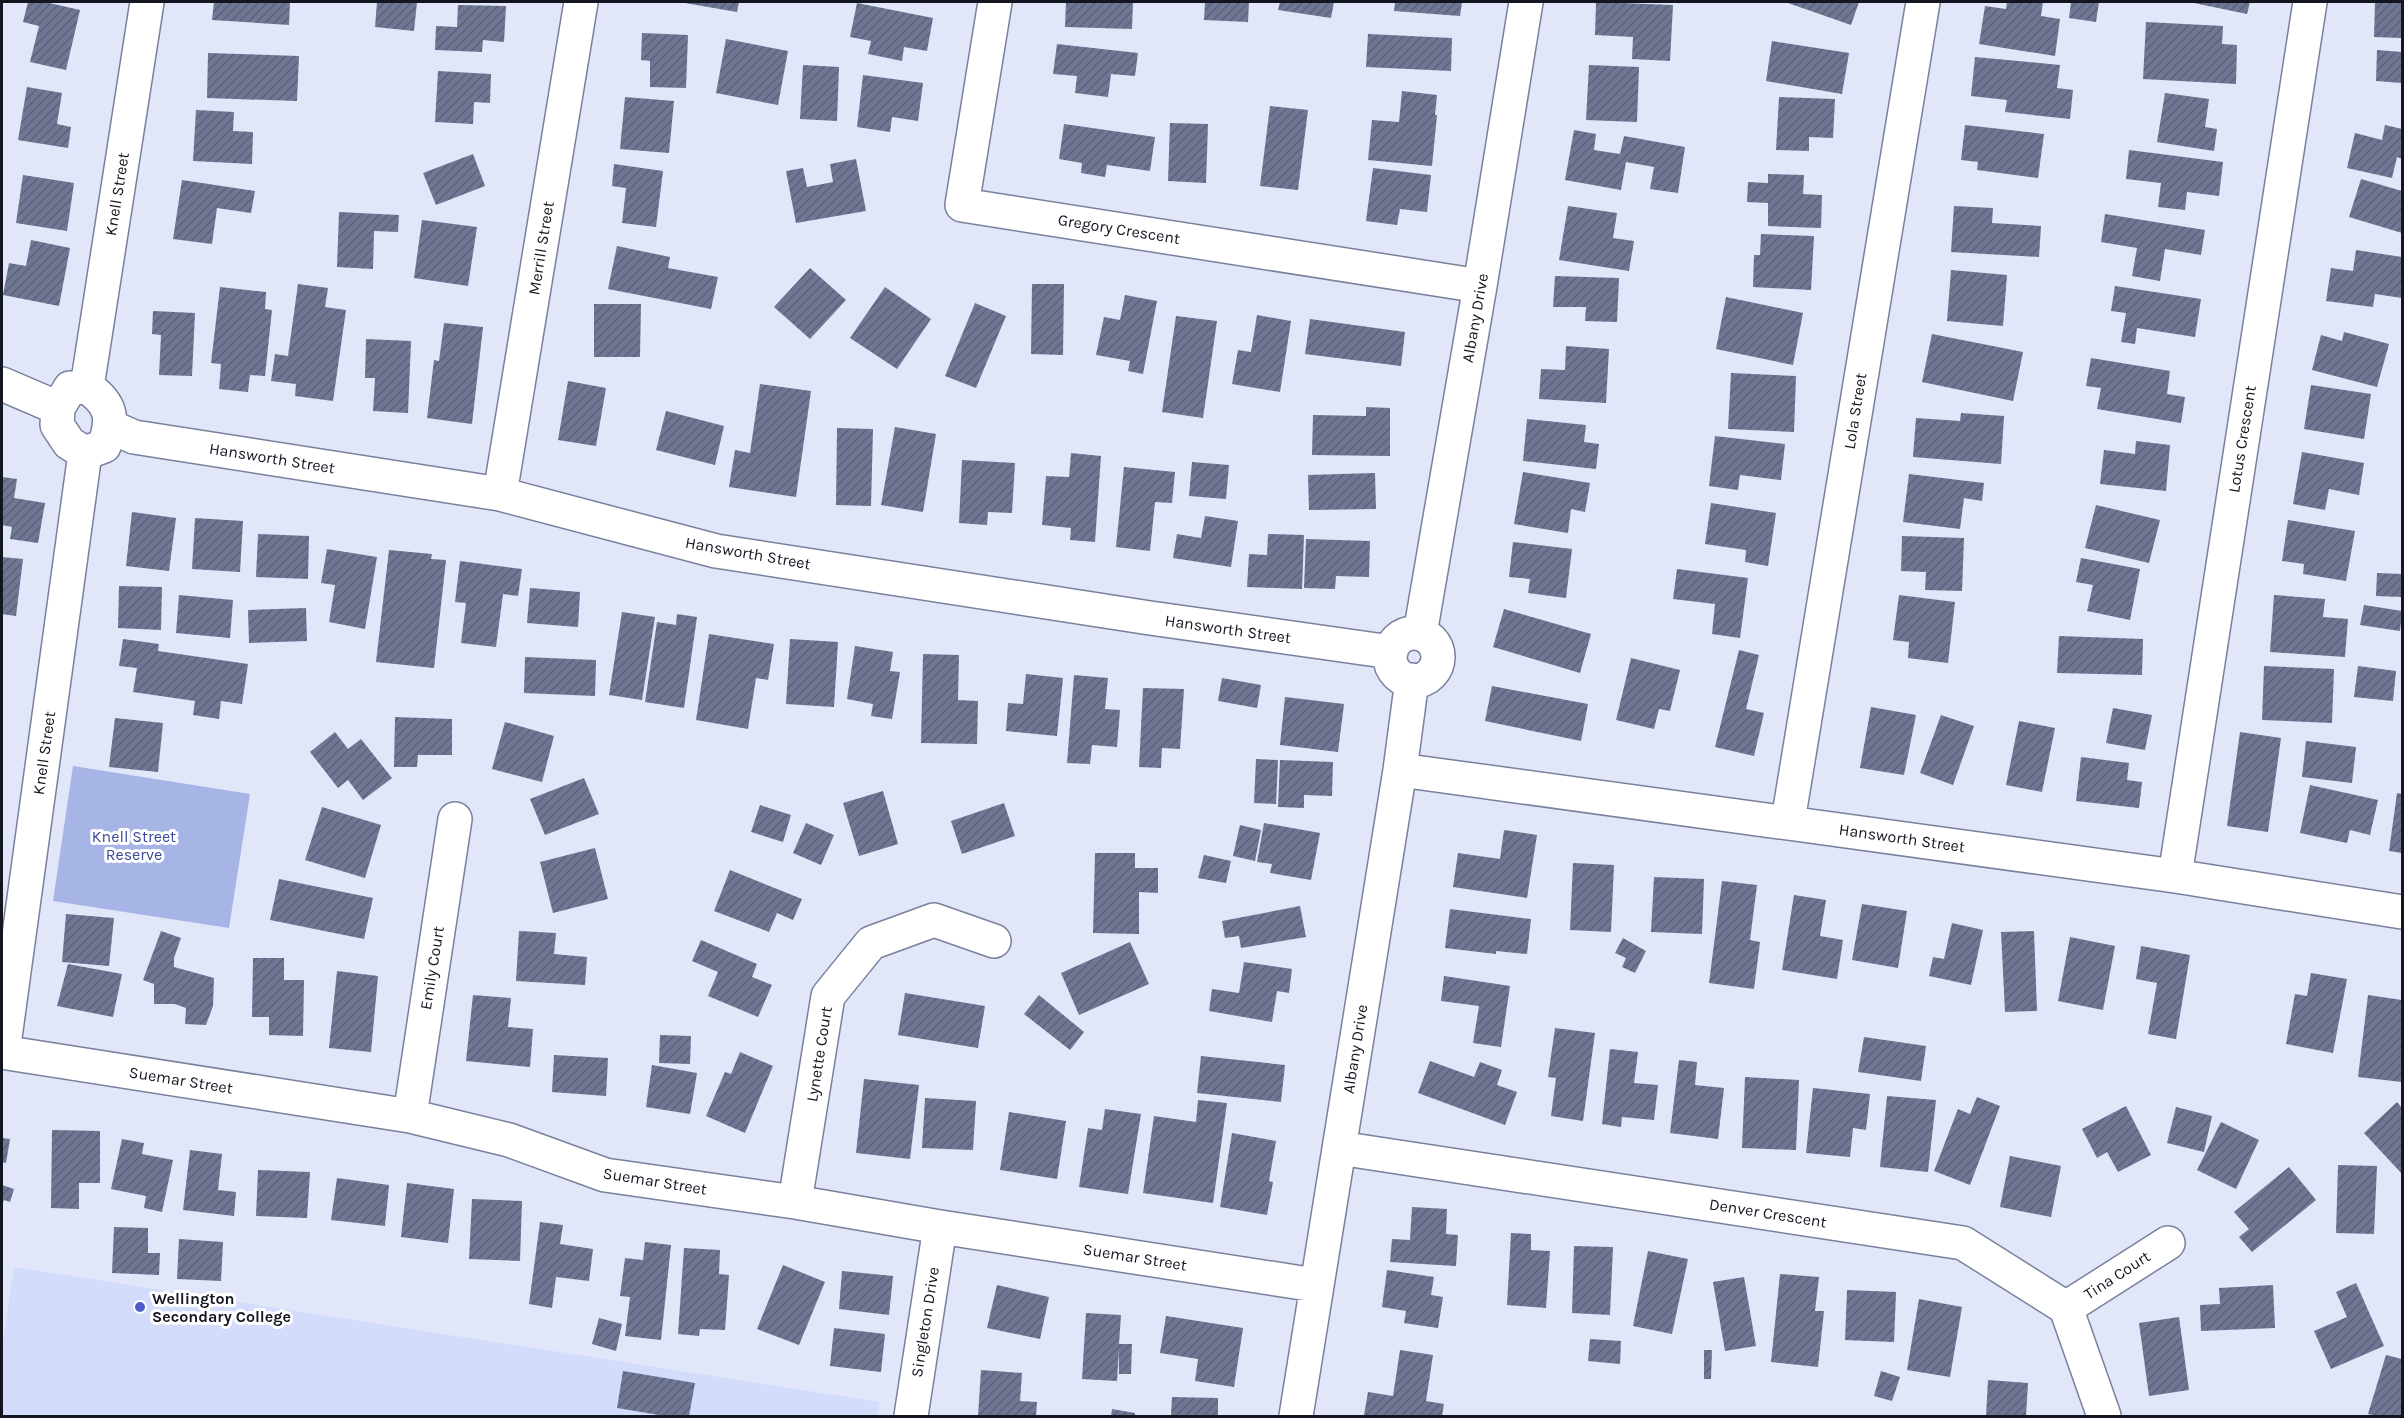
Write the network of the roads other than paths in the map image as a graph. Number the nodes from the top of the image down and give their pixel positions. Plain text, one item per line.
1 (147, 2) edge
2 (581, 2) edge
3 (995, 2) edge
4 (1526, 2) edge
5 (1923, 2) edge
6 (2310, 2) edge
7 (1480, 286) junction
8 (2, 384) edge
9 (87, 387) junction
10 (58, 408) junction
11 (111, 427) junction
12 (85, 453) junction
13 (500, 494) junction
14 (1420, 634) junction
15 (1391, 652) junction
16 (1412, 680) junction
17 (1400, 770) junction
18 (455, 819) dead end
19 (1788, 821) junction
20 (2175, 876) junction
21 (2403, 912) edge
22 (994, 941) dead end
23 (2, 1052) edge
24 (410, 1116) junction
25 (1339, 1148) junction
26 (795, 1202) junction
27 (940, 1227) junction
28 (2168, 1243) dead end
29 (1315, 1285) junction
30 (2066, 1308) junction
31 (911, 1416) edge
32 (1296, 1416) edge
33 (2104, 1416) edge

1 - 9 street, Knell Street
2 - 13 street, Merrill Street
3 - 7 street, Gregory Crescent
4 - 7 street, Albany Drive
5 - 19 street, Lola Street
6 - 20 street, Lotus Crescent
7 - 14 street, Albany Drive
8 - 10 street
9 - 10 street
9 - 11 street
10 - 12 street
11 - 12 street
11 - 13 street, Hansworth Street
12 - 23 street, Knell Street
13 - 15 street, Hansworth Street
14 - 15 street
14 - 16 street
15 - 16 street
16 - 17 street, Albany Drive
17 - 19 street, Hansworth Street
17 - 25 street, Albany Drive
18 - 24 street, Emily Court
19 - 20 street, Hansworth Street
20 - 21 street, Hansworth Street
22 - 26 street, Lynette Court
23 - 24 street, Suemar Street
24 - 26 street, Suemar Street
25 - 29 street, Albany Drive
25 - 30 street, Denver Crescent
26 - 27 street, Suemar Street
27 - 29 street, Suemar Street
27 - 31 street, Singleton Drive
28 - 30 street, Tina Court
29 - 32 street, Albany Drive
30 - 33 street

